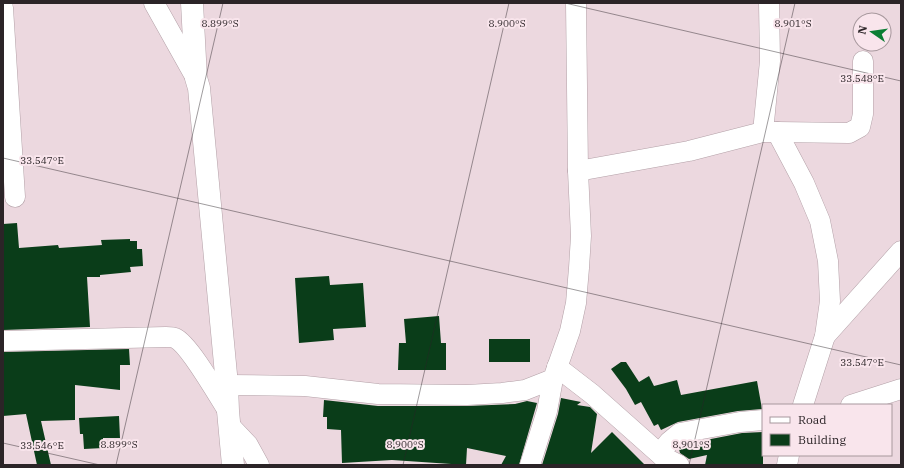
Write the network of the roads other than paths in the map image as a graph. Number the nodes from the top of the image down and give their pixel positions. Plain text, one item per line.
1 (154, 3) edge
2 (192, 3) edge
3 (576, 3) edge
4 (769, 3) edge
5 (3, 8) edge
6 (863, 61) dead end
7 (196, 78) junction
8 (770, 132) junction
9 (8, 164) edge
10 (578, 171) junction
11 (15, 197) dead end
12 (901, 251) edge
13 (825, 336) junction
14 (3, 341) edge
15 (555, 373) junction
16 (227, 385) junction
17 (901, 389) edge
18 (803, 404) edge
19 (855, 404) edge
20 (229, 419) junction
21 (762, 420) edge
22 (671, 461) edge
23 (234, 465) edge
24 (259, 465) edge
25 (530, 465) edge

1 - 7 street
2 - 7 highway
3 - 10 street
4 - 8 street
5 - 9 street
6 - 8 street
7 - 16 highway
8 - 10 street
8 - 13 street
9 - 11 street
10 - 15 street
12 - 13 street
13 - 18 street
14 - 20 street
15 - 16 street
15 - 22 street
15 - 25 street
16 - 20 highway
17 - 19 street
20 - 23 highway
20 - 24 street
21 - 22 street

